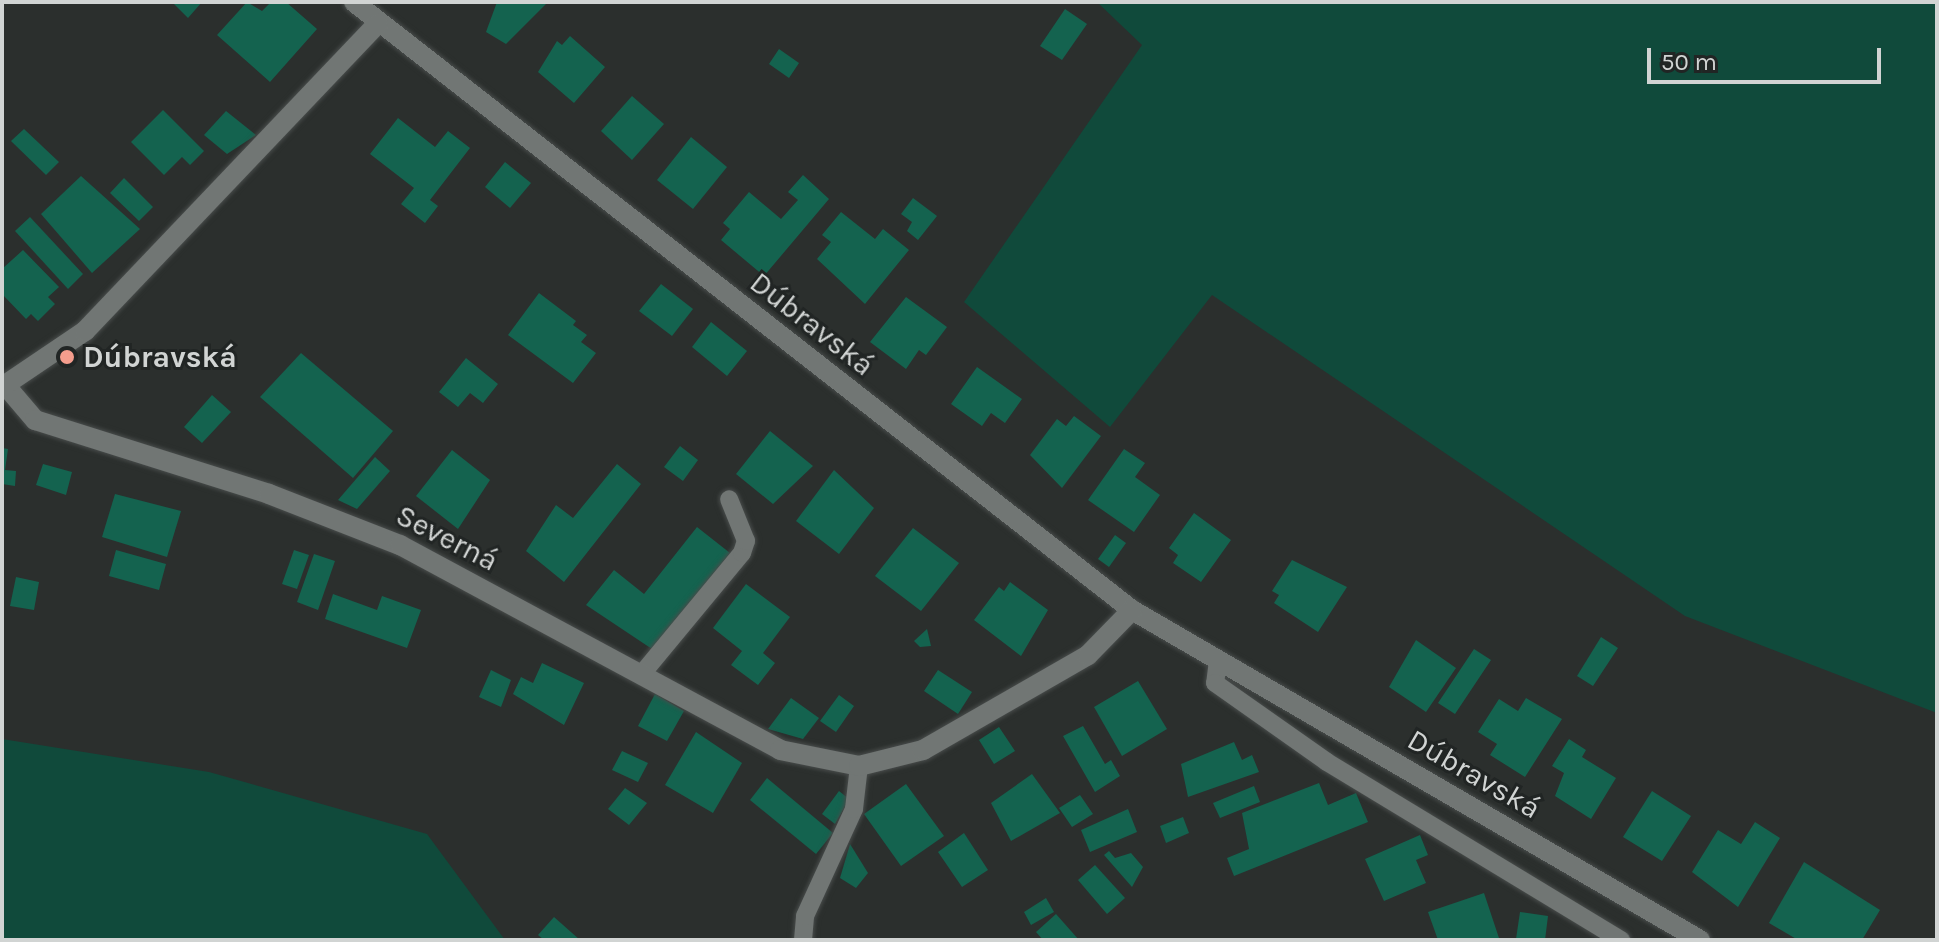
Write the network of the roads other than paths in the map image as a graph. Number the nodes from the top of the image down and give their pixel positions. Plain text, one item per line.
1 (354, 2) edge
2 (377, 24) junction
3 (4, 386) edge
4 (729, 499) dead end
5 (1132, 610) junction
6 (1218, 660) junction
7 (641, 675) junction
8 (859, 766) junction
9 (803, 940) edge
10 (1621, 940) edge
11 (1700, 940) edge

1 - 2 street, Dúbravská
2 - 3 street
2 - 5 street, Dúbravská
3 - 7 street, Severná
4 - 7 lane
5 - 6 street, Dúbravská
5 - 8 street, Severná
6 - 10 lane
6 - 11 street, Dúbravská
7 - 8 street, Severná
8 - 9 lane

